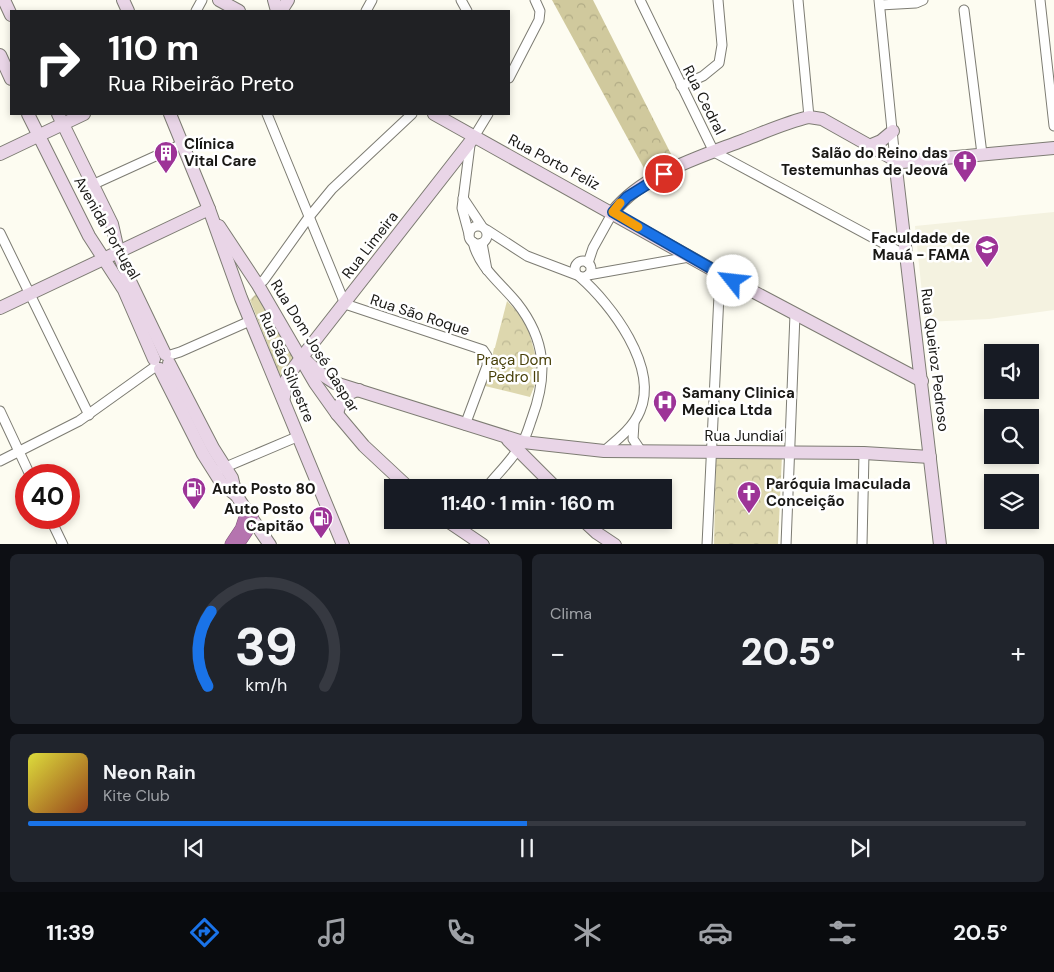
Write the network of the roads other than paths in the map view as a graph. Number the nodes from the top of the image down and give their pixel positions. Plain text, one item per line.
1 (4, 0) edge
2 (535, 0) edge
3 (640, 0) edge
4 (718, 0) edge
5 (798, 0) edge
6 (923, 0) edge
7 (1040, 0) edge
8 (879, 2) edge
9 (964, 10) dead end
10 (10, 12) edge
11 (0, 55) edge
12 (1051, 69) edge
13 (510, 76) edge
14 (10, 77) edge
15 (681, 86) junction
16 (28, 115) edge
17 (79, 115) edge
18 (170, 115) edge
19 (267, 115) edge
20 (411, 115) edge
21 (436, 115) edge
22 (487, 115) edge
23 (809, 116) junction
24 (60, 119) edge
25 (1054, 126) edge
26 (892, 131) junction
27 (38, 135) junction
28 (472, 139) junction
29 (182, 144) junction
30 (869, 146) junction
31 (1054, 148) edge
32 (714, 152) junction
33 (0, 154) edge
34 (982, 154) junction
35 (894, 160) junction
36 (92, 185) junction
37 (462, 198) junction
38 (208, 209) junction
39 (613, 212) junction
40 (309, 217) junction
41 (484, 228) junction
42 (0, 233) edge
43 (477, 240) junction
44 (502, 241) junction
45 (118, 250) junction
46 (905, 255) junction
47 (104, 257) junction
48 (690, 257) junction
49 (584, 264) junction
50 (556, 267) junction
51 (610, 272) junction
52 (720, 274) junction
53 (582, 276) junction
54 (258, 285) junction
55 (29, 295) junction
56 (241, 298) junction
57 (345, 304) junction
58 (0, 308) edge
59 (795, 314) junction
60 (250, 321) junction
61 (302, 357) junction
62 (163, 361) junction
63 (280, 380) junction
64 (922, 381) junction
65 (359, 390) junction
66 (0, 411) edge
67 (337, 414) junction
68 (89, 415) junction
69 (634, 422) junction
70 (465, 426) junction
71 (299, 436) junction
72 (559, 445) junction
73 (520, 446) junction
74 (604, 451) junction
75 (641, 451) junction
76 (19, 452) junction
77 (712, 452) junction
78 (791, 452) junction
79 (864, 453) junction
80 (930, 456) junction
81 (537, 459) junction
82 (0, 461) edge
83 (25, 464) edge
84 (224, 475) junction
85 (546, 475) junction
86 (399, 479) edge
87 (493, 479) edge
88 (549, 479) edge
89 (249, 515) junction
90 (56, 529) edge
91 (463, 529) edge
92 (593, 529) edge
93 (341, 542) edge
94 (63, 544) edge
95 (234, 544) edge
96 (270, 544) edge
97 (483, 544) edge
98 (615, 544) edge
99 (707, 544) edge
100 (786, 544) edge
101 (862, 544) edge
102 (940, 544) edge

1 - 10 street
2 - 13 street
3 - 15 street, Rua Cedral
4 - 15 street
5 - 23 street
6 - 8 street
7 - 12 street
8 - 26 street, Rua Queiroz Pedroso
9 - 34 street
11 - 14 street
12 - 25 street
15 - 32 street, Rua Cedral
16 - 27 street, Avenida Portugal
17 - 24 street
18 - 29 street
19 - 40 street
20 - 40 street
21 - 28 street, Rua Porto Feliz
22 - 28 street, Rua Limeira
23 - 30 street
23 - 32 street
24 - 27 street
24 - 36 street, Avenida Portugal
26 - 30 street
26 - 35 street, Rua Queiroz Pedroso
27 - 33 street
27 - 47 street, Avenida Portugal
28 - 37 street
28 - 39 street, Rua Porto Feliz
28 - 57 street, Rua Limeira
29 - 36 street
29 - 38 street
30 - 35 street
31 - 34 street
32 - 39 street
32 - 46 street, Rua Cedral
34 - 35 street
35 - 46 street, Rua Queiroz Pedroso
36 - 45 street, Avenida Portugal
37 - 41 street
37 - 43 street
38 - 45 street
38 - 54 street, Rua Dom José Gaspar
38 - 56 street, Rua São Silvestre
39 - 48 street, Rua Porto Feliz
39 - 49 street
40 - 54 street
40 - 57 street
41 - 43 street
41 - 43 street
41 - 44 street
42 - 55 street
43 - 44 street
43 - 73 street
44 - 50 street
45 - 47 street
45 - 62 street, Avenida Portugal
46 - 64 street, Rua Queiroz Pedroso
47 - 55 street
47 - 62 street, Avenida Portugal
48 - 51 street
48 - 52 street, Rua Porto Feliz
49 - 50 street
49 - 51 street
49 - 53 street
49 - 53 street
50 - 53 street
51 - 53 street
52 - 59 street, Rua Porto Feliz
52 - 77 street
53 - 69 street
54 - 56 street
54 - 61 street, Rua Dom José Gaspar
55 - 58 street
55 - 68 street
56 - 60 street, Rua São Silvestre
57 - 61 street, Rua Limeira
57 - 70 street, Rua São Roque
59 - 64 street, Rua Porto Feliz
59 - 78 street
60 - 62 street
60 - 63 street, Rua São Silvestre
61 - 63 street, Rua Limeira
61 - 65 street, Rua Jundiaí
61 - 67 street, Rua Dom José Gaspar
62 - 68 street
62 - 84 street, Avenida Portugal
63 - 71 street, Rua São Silvestre
64 - 80 street, Rua Queiroz Pedroso
65 - 67 street
65 - 70 street, Rua Jundiaí
66 - 76 street
67 - 86 street, Rua Dom José Gaspar
68 - 76 street
69 - 74 street
69 - 75 street
70 - 73 street, Rua Jundiaí
71 - 84 street
71 - 93 street, Rua São Silvestre
72 - 73 street, Rua Jundiaí
72 - 74 street, Rua Jundiaí
72 - 81 street
73 - 81 street
73 - 85 street
73 - 87 street
74 - 75 street, Rua Jundiaí
75 - 77 street, Rua Jundiaí
76 - 82 street
76 - 83 street
77 - 78 street, Rua Jundiaí
77 - 99 street
78 - 79 street, Rua Jundiaí
78 - 100 street
79 - 80 street, Rua Jundiaí
79 - 101 street
80 - 102 street, Rua Queiroz Pedroso
81 - 85 street
84 - 89 street, Avenida Portugal
85 - 88 street
89 - 95 highway
89 - 96 street, Avenida Portugal
90 - 94 street
91 - 97 street
92 - 98 street

